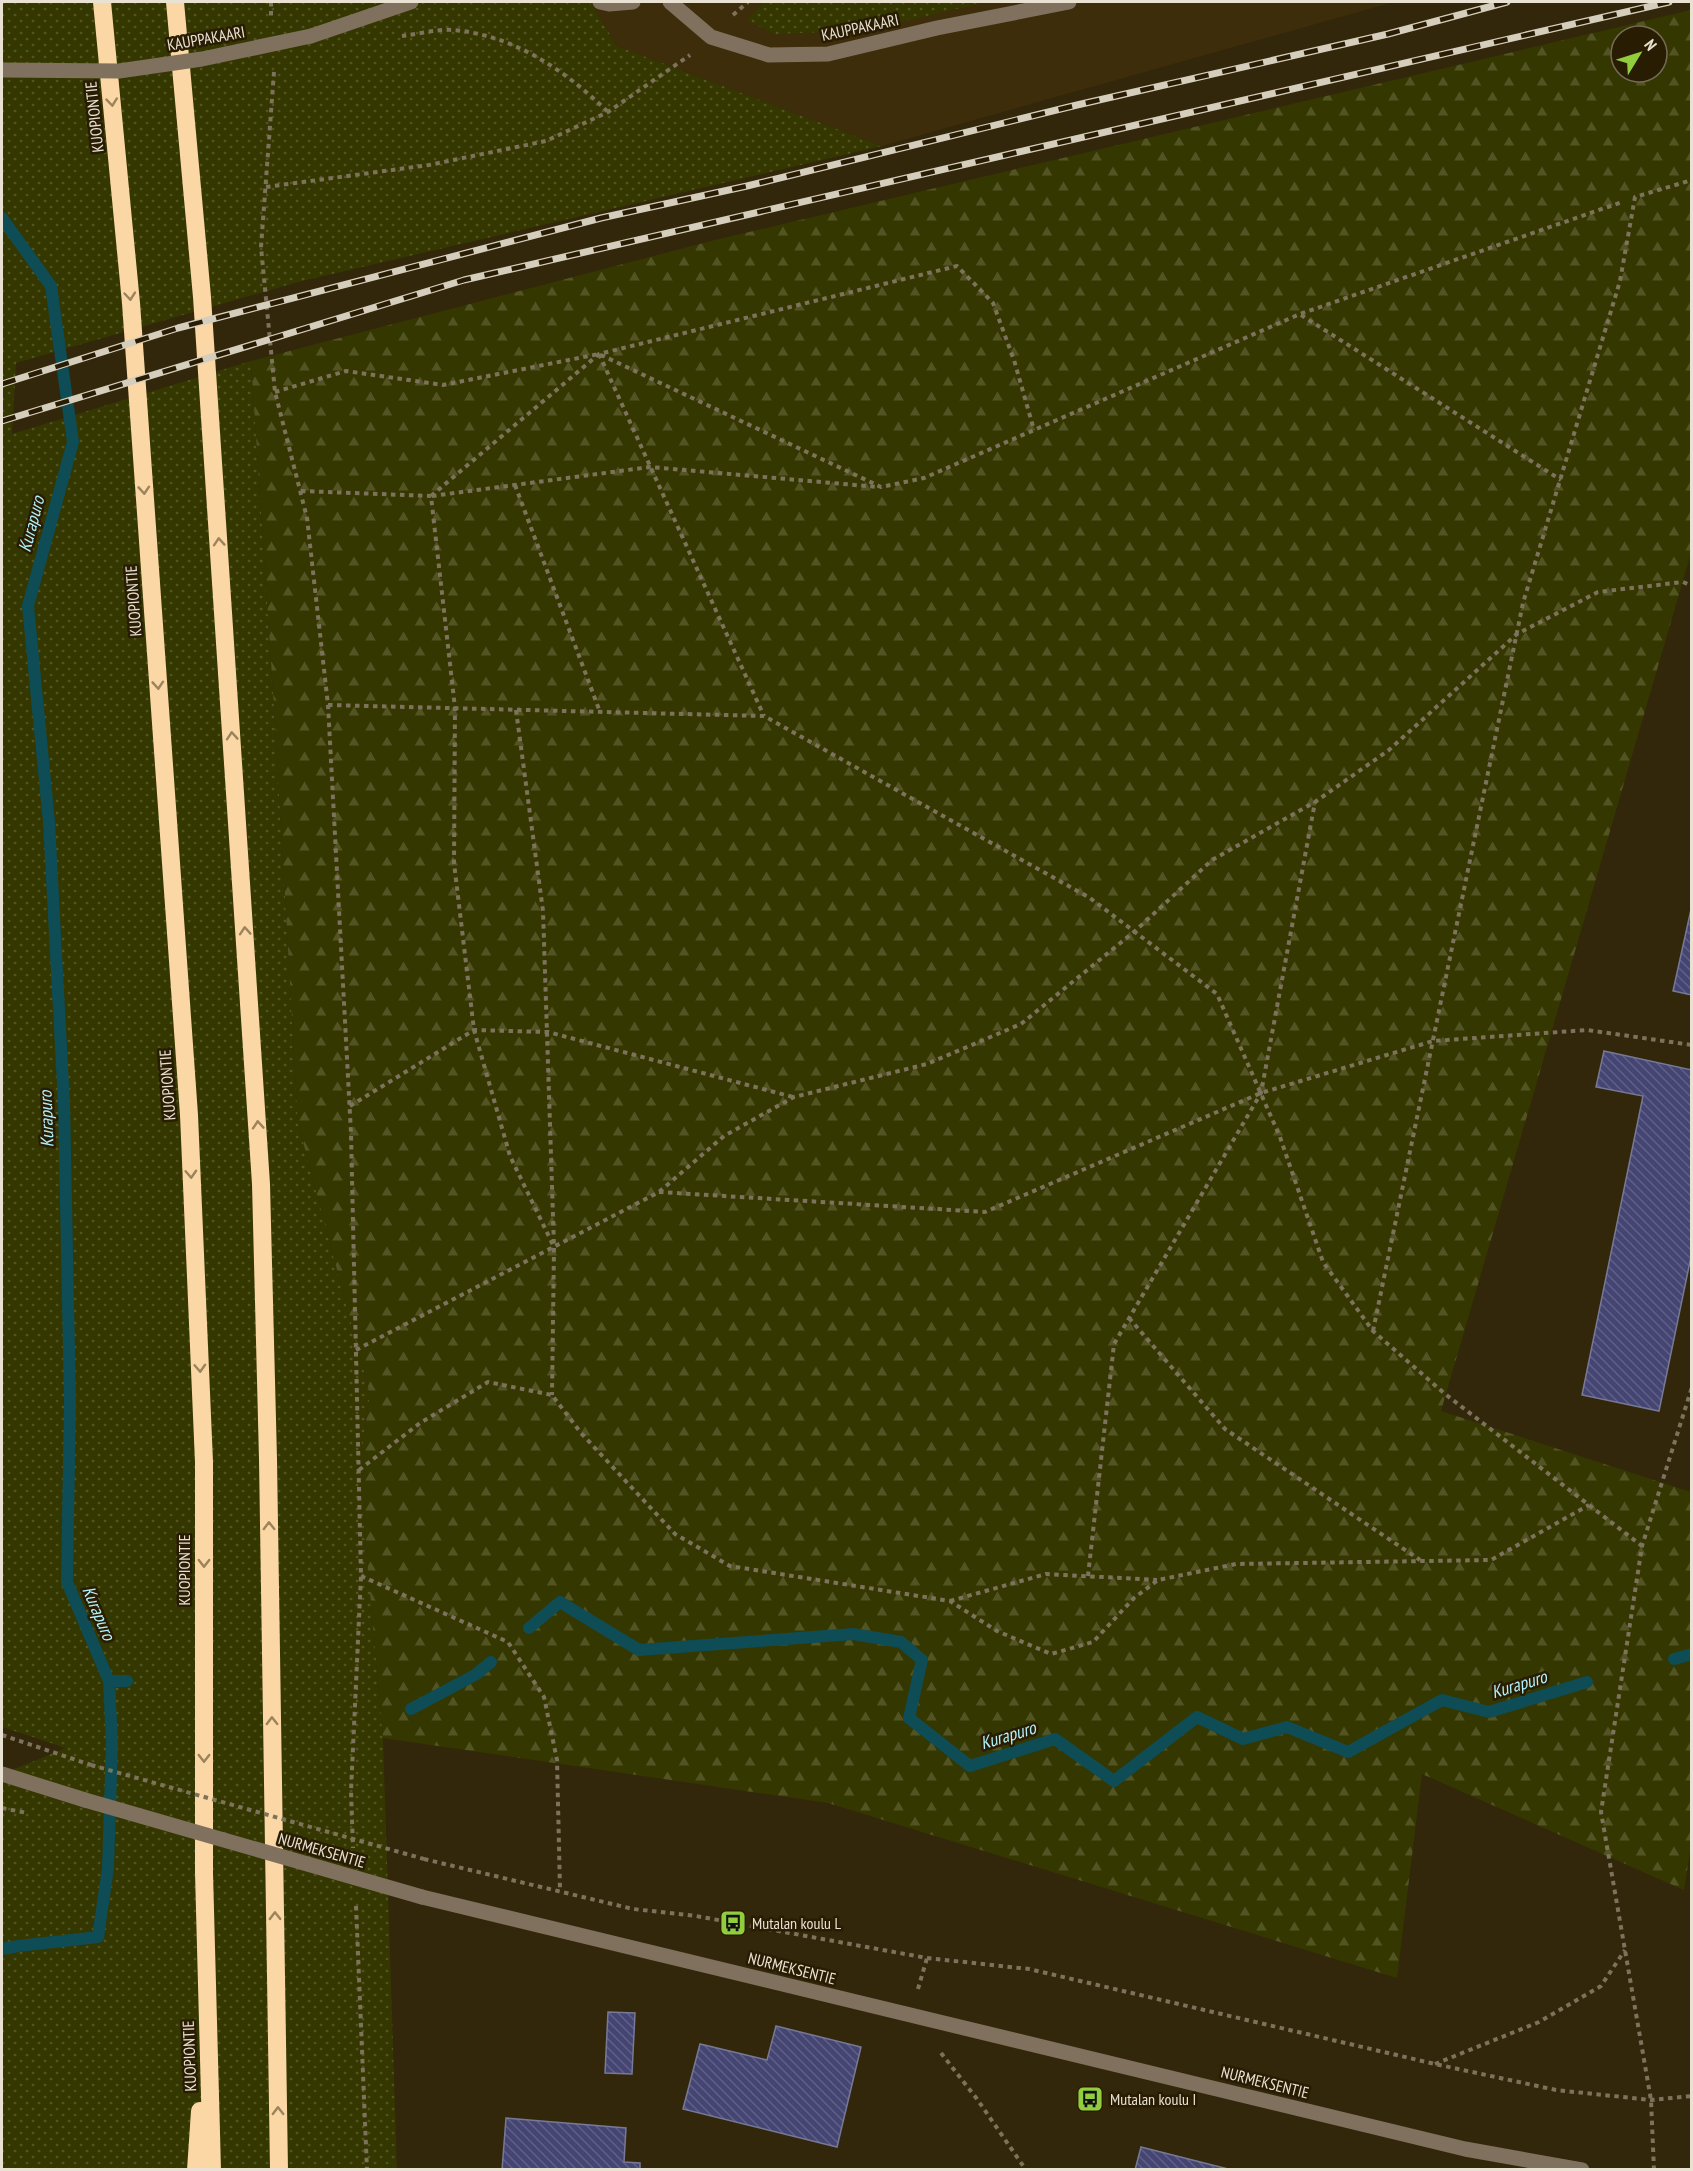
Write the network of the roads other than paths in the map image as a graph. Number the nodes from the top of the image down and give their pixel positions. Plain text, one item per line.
1 (102, 2) edge
2 (175, 2) edge
3 (411, 2) edge
4 (600, 2) edge
5 (633, 2) edge
6 (670, 2) edge
7 (1069, 2) edge
8 (2, 70) edge
9 (2, 1774) edge
10 (206, 1983) junction
11 (196, 2169) edge
12 (212, 2169) edge
13 (279, 2169) edge
14 (1581, 2169) edge

1 -> 10 highway, KUOPIONTIE
13 -> 2 highway
3 - 8 street, KAUPPAKAARI, bridge
4 - 5 street
6 - 7 street, KAUPPAKAARI
9 - 14 street, NURMEKSENTIE, bridge
10 - 11 highway
10 - 12 highway, KUOPIONTIE

